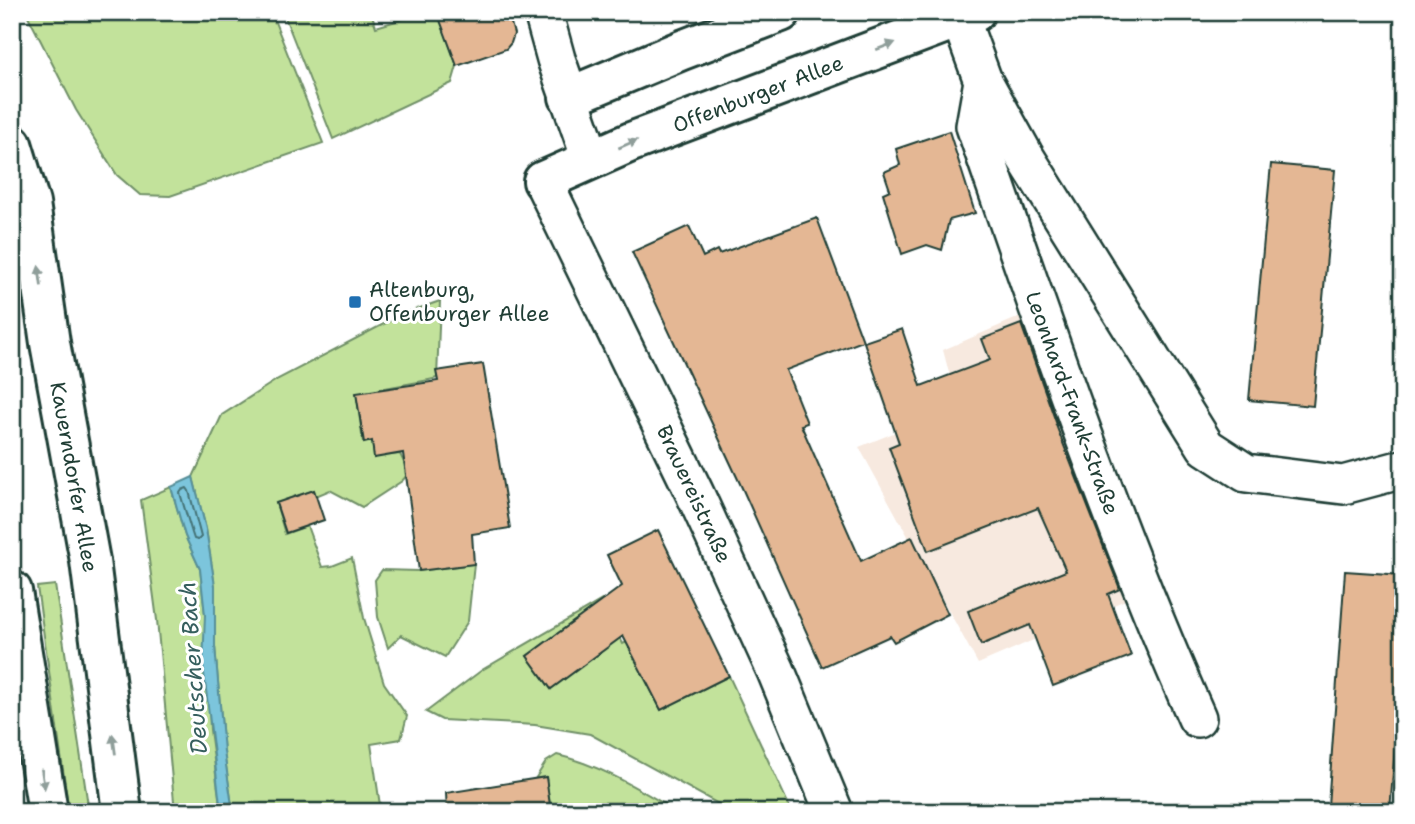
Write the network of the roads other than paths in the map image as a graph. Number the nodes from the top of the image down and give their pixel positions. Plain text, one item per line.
1 (543, 12) edge
2 (781, 12) edge
3 (968, 15) edge
4 (983, 81) junction
5 (569, 97) junction
6 (12, 144) edge
7 (591, 159) junction
8 (543, 181) joint
9 (1403, 469) edge
10 (12, 591) edge
11 (1197, 718) dead end
12 (48, 812) edge
13 (122, 812) edge
14 (834, 812) edge

1 - 5 street
2 - 5 main road
3 - 4 street
7 -> 3 main road, Offenburger Allee
4 - 9 street
4 - 11 street, Leonhard-Frank-Straße
5 - 7 street
13 -> 6 main road, Kauerndorfer Allee
7 - 8 main road, Offenburger Allee
8 - 14 street, Brauereistraße
10 -> 12 main road

